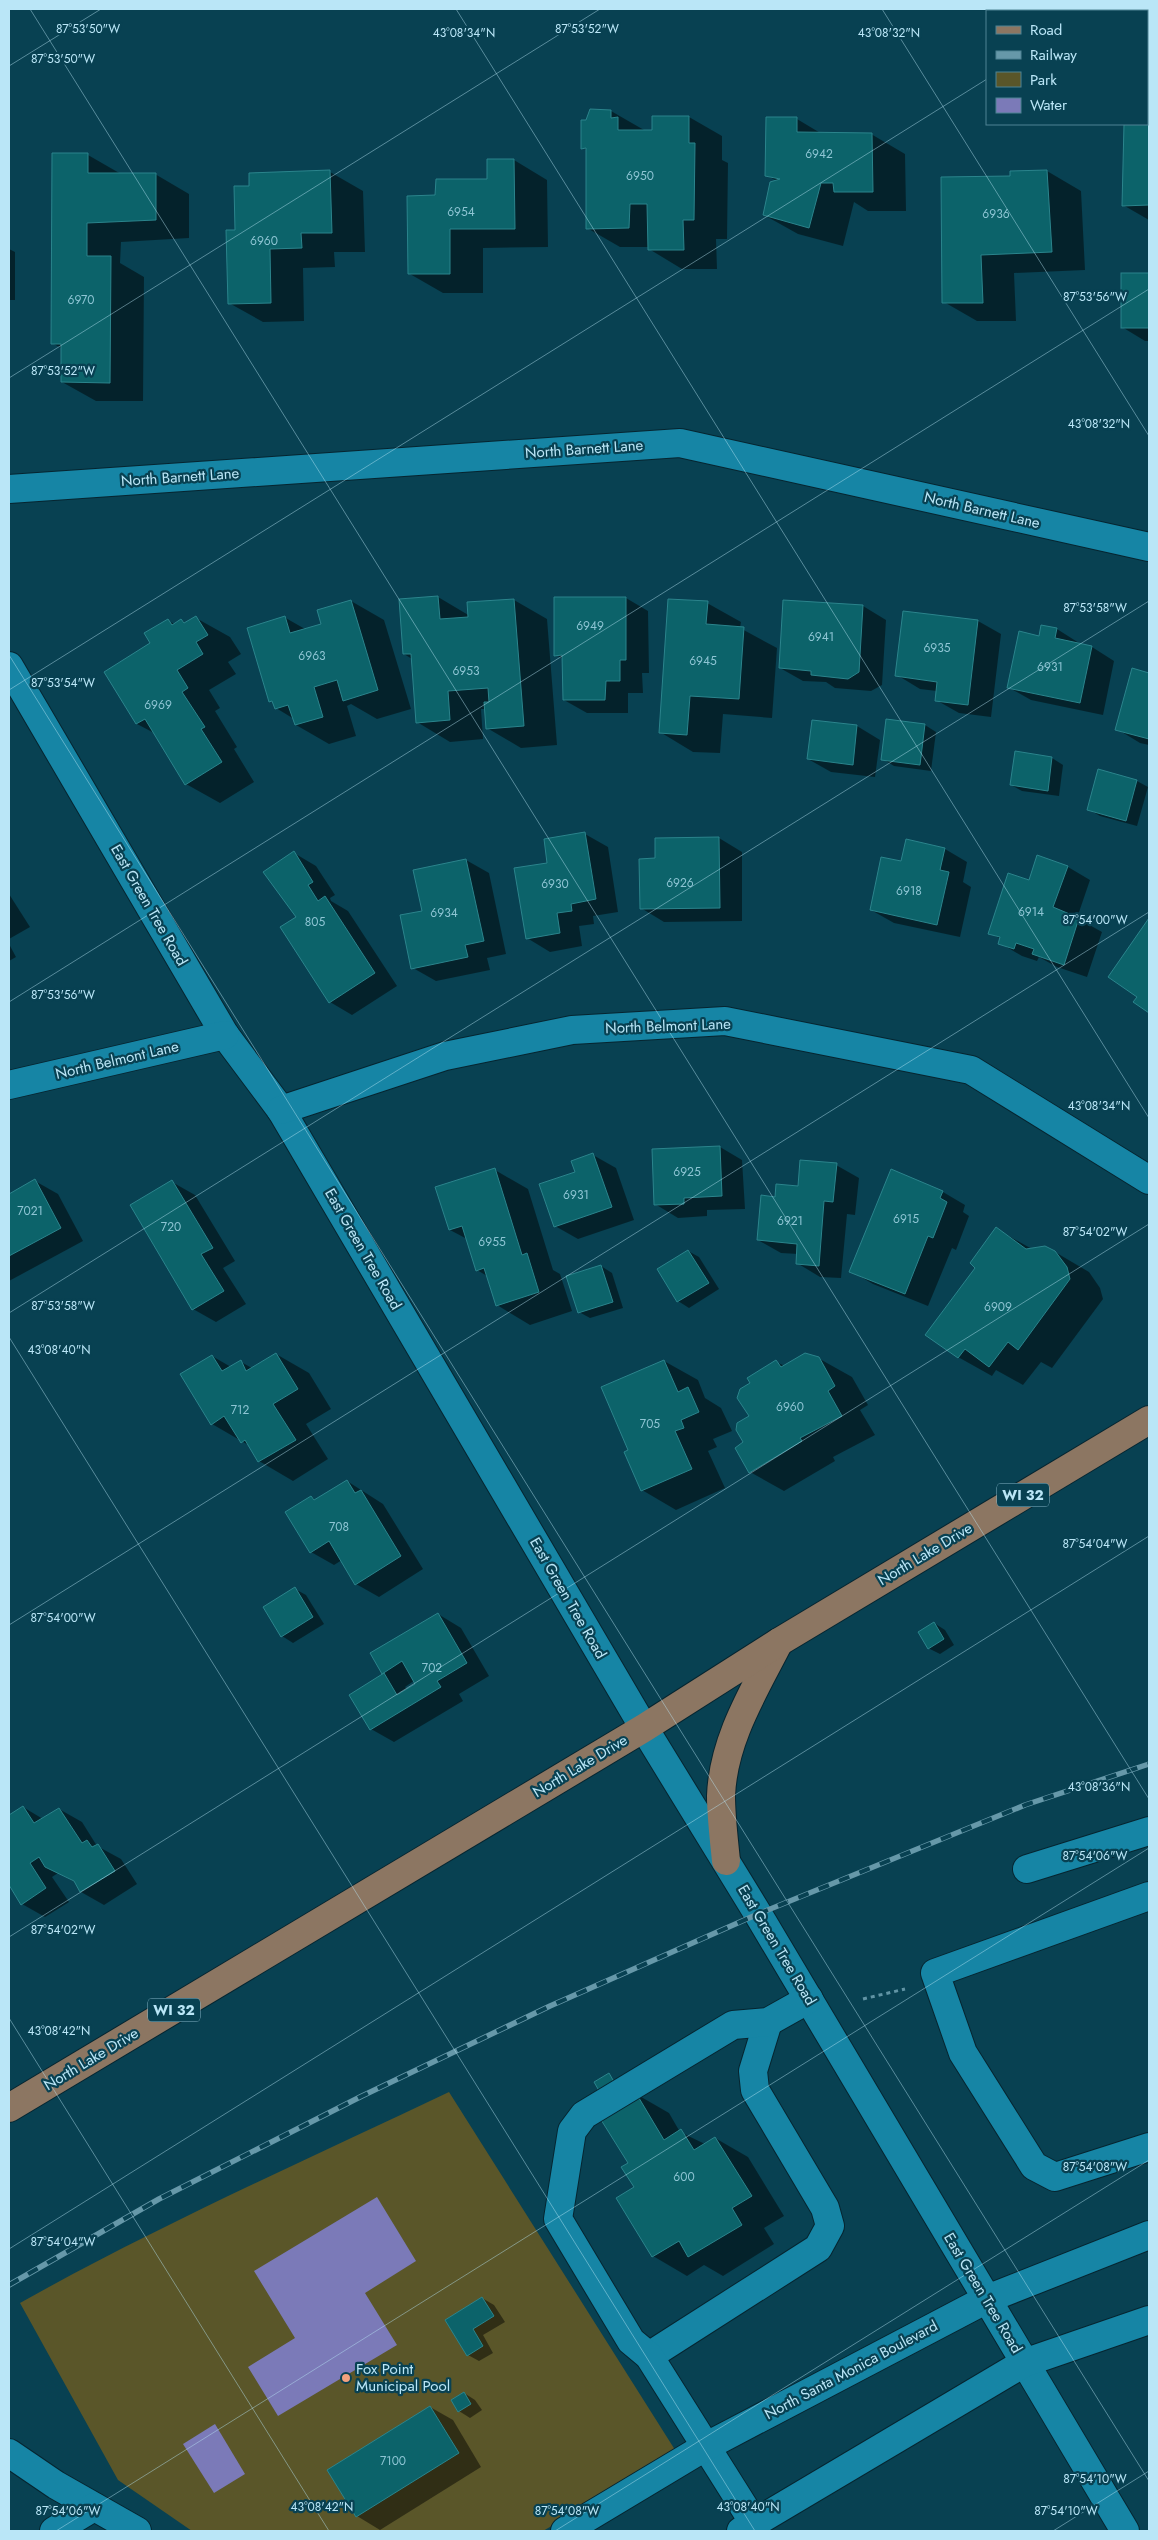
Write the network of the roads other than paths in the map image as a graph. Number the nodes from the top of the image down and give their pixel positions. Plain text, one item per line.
1 (9, 489) edge
2 (1149, 548) edge
3 (9, 666) edge
4 (224, 1035) junction
5 (9, 1085) edge
6 (281, 1110) junction
7 (1149, 1180) edge
8 (1149, 1420) edge
9 (779, 1642) junction
10 (644, 1728) junction
11 (1149, 1831) edge
12 (726, 1861) junction
13 (1027, 1869) dead end
14 (1149, 1896) edge
15 (809, 1999) junction
16 (768, 2022) junction
17 (9, 2108) edge
18 (1149, 2147) edge
19 (1149, 2235) edge
20 (987, 2299) junction
21 (1149, 2320) edge
22 (649, 2356) junction
23 (1024, 2363) junction
24 (705, 2447) junction
25 (9, 2453) edge
26 (94, 2507) junction
27 (748, 2527) edge
28 (54, 2531) edge
29 (136, 2531) edge
30 (566, 2531) edge
31 (1125, 2531) edge

1 - 2 street, North Barnett Lane
3 - 4 street, East Green Tree Road
4 - 5 street, North Belmont Lane
4 - 6 street, East Green Tree Road
6 - 7 street, North Belmont Lane
6 - 10 street, East Green Tree Road
8 - 9 main road, North Lake Drive / WI 32
9 - 10 main road, North Lake Drive / WI 32
9 - 12 main road
10 - 12 street, East Green Tree Road
10 - 17 main road, North Lake Drive / WI 32
11 - 13 street
12 - 15 street, East Green Tree Road
14 - 18 street
15 - 16 street
15 - 20 street, East Green Tree Road
16 - 22 street
16 - 22 street
19 - 20 street, North Santa Monica Boulevard
20 - 23 street, East Green Tree Road
20 - 24 street, North Santa Monica Boulevard
21 - 23 street
22 - 24 street
23 - 27 street
23 - 31 street, East Green Tree Road
24 - 27 street
24 - 30 street, North Santa Monica Boulevard
25 - 26 street
26 - 28 street
26 - 29 street

